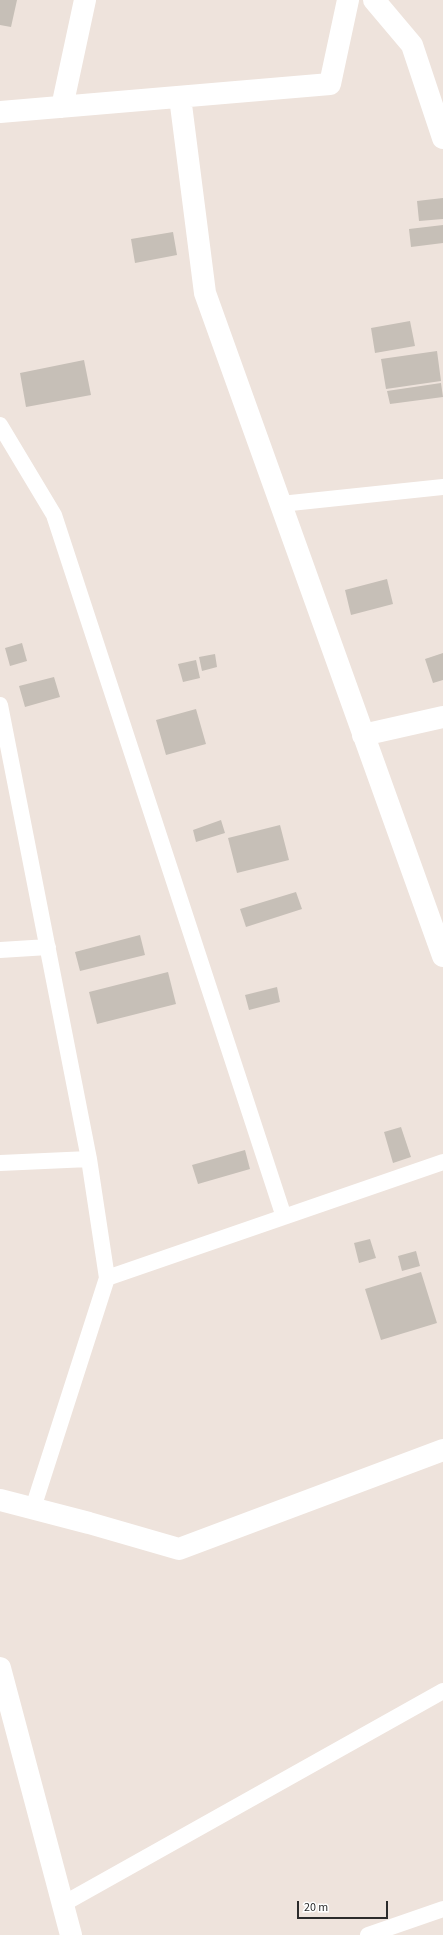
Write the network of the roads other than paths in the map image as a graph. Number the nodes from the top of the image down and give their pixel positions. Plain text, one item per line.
1 (85, 0) edge
2 (348, 0) edge
3 (374, 0) edge
4 (180, 97) junction
5 (62, 107) junction
6 (0, 112) edge
7 (443, 138) edge
8 (0, 425) edge
9 (443, 487) edge
10 (281, 504) junction
11 (0, 705) edge
12 (443, 717) edge
13 (363, 735) junction
14 (4, 742) edge
15 (48, 947) junction
16 (0, 950) edge
17 (443, 956) edge
18 (89, 1159) junction
19 (443, 1162) edge
20 (0, 1163) edge
21 (284, 1217) junction
22 (107, 1278) junction
23 (443, 1450) edge
24 (0, 1500) edge
25 (33, 1508) junction
26 (0, 1668) edge
27 (443, 1691) edge
28 (6, 1718) edge
29 (63, 1904) junction
30 (443, 1909) edge
31 (71, 1935) edge
32 (368, 1935) edge

1 - 5 street
2 - 4 street
3 - 7 street
4 - 5 street
4 - 10 street
5 - 6 street
8 - 21 lane
9 - 10 lane
10 - 13 street
11 - 14 lane
12 - 13 street
13 - 17 street
14 - 15 lane
15 - 16 lane
15 - 18 lane
18 - 20 lane
18 - 22 lane
19 - 21 lane
21 - 22 lane
22 - 25 lane
23 - 25 street
24 - 25 street
26 - 28 street
27 - 29 lane
28 - 29 street
29 - 31 street
30 - 32 lane

